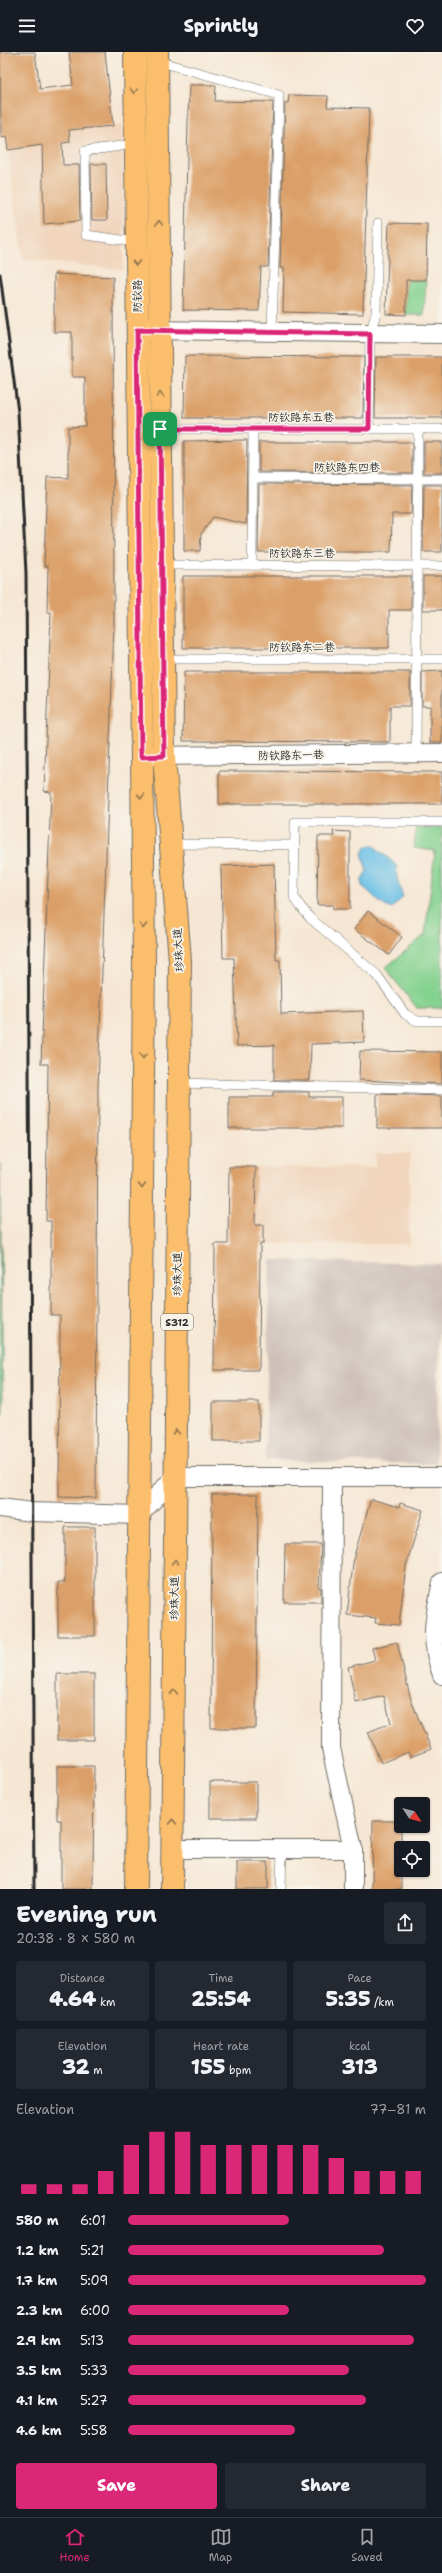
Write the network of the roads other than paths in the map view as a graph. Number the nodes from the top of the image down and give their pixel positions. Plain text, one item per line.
1 (135, 52) edge
2 (157, 56) edge
3 (135, 144) junction
4 (378, 222) dead end
5 (136, 242) junction
6 (137, 330) junction
7 (160, 331) junction
8 (272, 332) junction
9 (370, 334) junction
10 (442, 334) edge
11 (160, 429) junction
12 (253, 429) junction
13 (369, 429) junction
14 (418, 429) junction
15 (442, 429) edge
16 (253, 478) junction
17 (418, 479) junction
18 (442, 479) edge
19 (252, 565) junction
20 (162, 566) junction
21 (417, 566) junction
22 (442, 566) edge
23 (163, 659) junction
24 (417, 659) junction
25 (442, 659) edge
26 (416, 753) junction
27 (442, 753) edge
28 (164, 756) junction
29 (141, 757) junction
30 (442, 822) edge
31 (171, 844) junction
32 (295, 845) junction
33 (442, 1021) edge
34 (179, 1083) junction
35 (442, 1090) edge
36 (175, 1477) junction
37 (332, 1477) junction
38 (442, 1477) edge
39 (0, 1508) edge
40 (139, 1515) junction
41 (442, 1582) edge
42 (442, 1675) edge
43 (173, 1849) junction
44 (282, 1849) junction
45 (353, 1849) junction
46 (136, 1889) edge
47 (172, 1889) edge
48 (281, 1889) edge
49 (353, 1889) edge

1 -> 3 main road, 防钦路
7 -> 2 main road, 防钦路 / S312
2 - 8 lane
3 - 5 main road, 防钦路
3 - 5 lane
4 - 9 lane
5 -> 6 main road, 防钦路
6 - 7 street
6 - 29 main road, 防钦路
7 - 8 street
11 -> 7 main road, 防钦路 / S312
8 - 9 street
9 - 10 street
9 - 13 lane
11 - 12 lane, 防钦路东五巷
11 - 20 main road, 防钦路 / S312
12 - 13 lane, 防钦路东五巷
12 - 16 lane
13 - 14 lane, 防钦路东五巷
14 - 15 lane, 防钦路东五巷
14 - 17 lane
16 - 17 lane, 防钦路东四巷
16 - 19 lane
17 - 18 lane, 防钦路东四巷
17 - 21 lane
19 - 20 lane, 防钦路东三巷
19 - 21 lane, 防钦路东三巷
20 - 23 main road, 防钦路 / S312
21 - 22 lane, 防钦路东三巷
21 - 24 lane
23 - 24 lane, 防钦路东二巷
23 - 28 main road, 防钦路 / S312
24 - 25 lane, 防钦路东二巷
24 - 26 lane
26 - 27 street, 防钦路东一巷
26 - 28 street, 防钦路东一巷
28 - 29 street, 防钦路东一巷
28 - 31 main road, 珍珠大道 / S312
29 -> 40 main road
30 - 32 lane
31 - 32 lane
31 - 34 main road, 珍珠大道 / S312
32 - 33 lane
34 - 35 lane
36 -> 34 main road, 珍珠大道 / S312
36 - 37 street
36 - 40 street
43 -> 36 main road, 珍珠大道 / S312
37 - 38 street
37 - 45 street
39 - 40 street
40 - 46 main road
41 - 42 street
43 - 44 street
43 - 47 main road, 珍珠大道 / S312
44 - 45 street
44 - 48 lane
45 - 49 street

